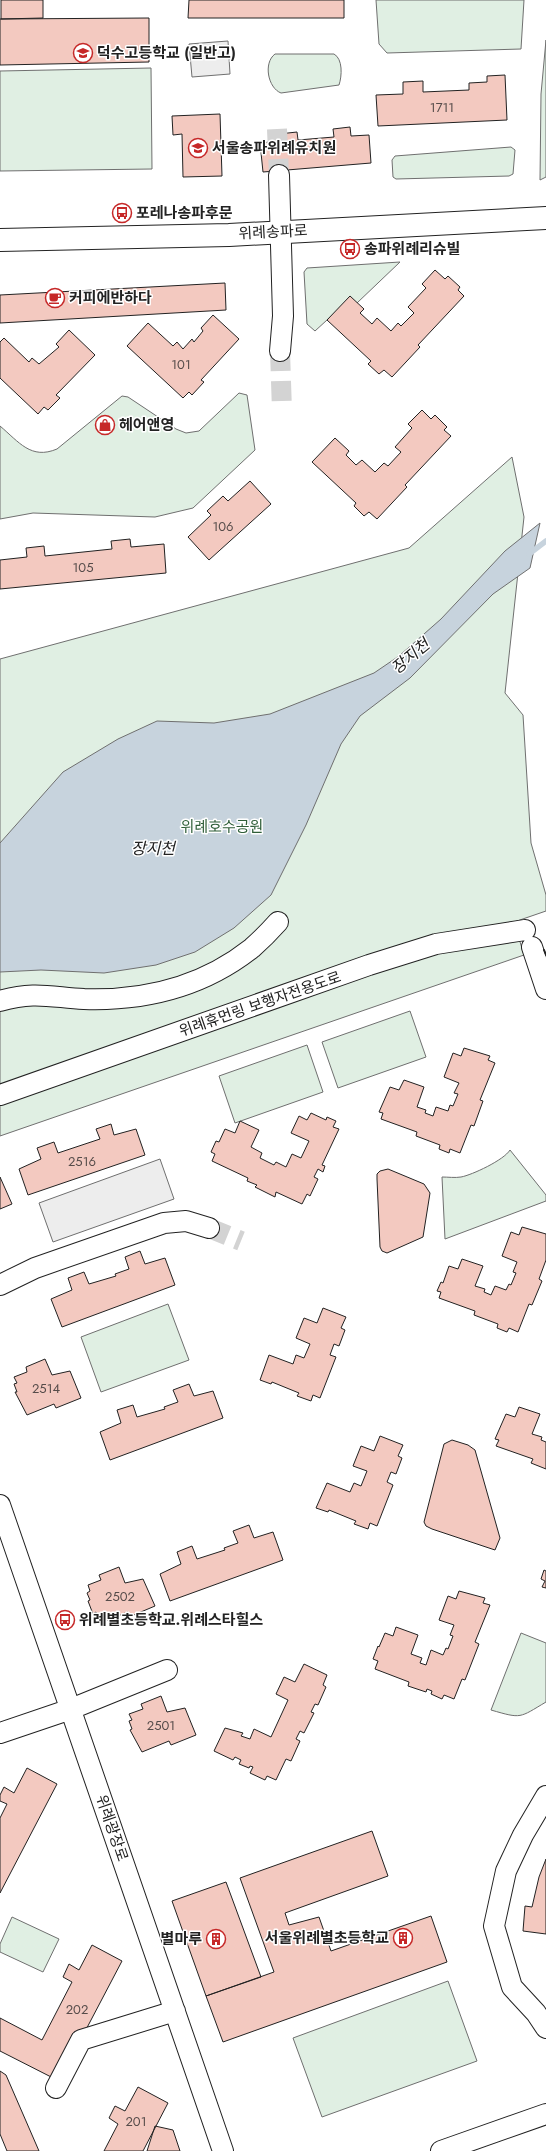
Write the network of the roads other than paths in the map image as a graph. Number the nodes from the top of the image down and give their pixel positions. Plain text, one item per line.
1 (279, 175) tunnel mouth
2 (546, 218) edge
3 (281, 232) junction
4 (0, 240) edge
5 (280, 351) tunnel mouth
6 (278, 922) dead end
7 (546, 988) edge
8 (0, 1002) edge
9 (0, 1095) edge
10 (209, 1228) tunnel mouth
11 (0, 1285) edge
12 (0, 1505) edge
13 (167, 1670) dead end
14 (71, 1709) junction
15 (0, 1733) edge
16 (546, 1796) edge
17 (175, 2011) junction
18 (546, 2028) edge
19 (56, 2088) dead end
20 (546, 2114) edge
21 (223, 2151) edge
22 (441, 2151) edge

1 - 3 street
2 - 3 main road, 위례송파로
3 - 4 main road, 위례송파로
3 - 5 street
6 - 8 street
7 - 9 street, 위례휴먼링 보행자전용도로
10 - 11 street
12 - 14 street, 위례광장로
13 - 14 street
14 - 15 street
14 - 17 street, 위례광장로
16 - 18 street
17 - 19 street
17 - 21 street, 위례광장로
20 - 22 street

